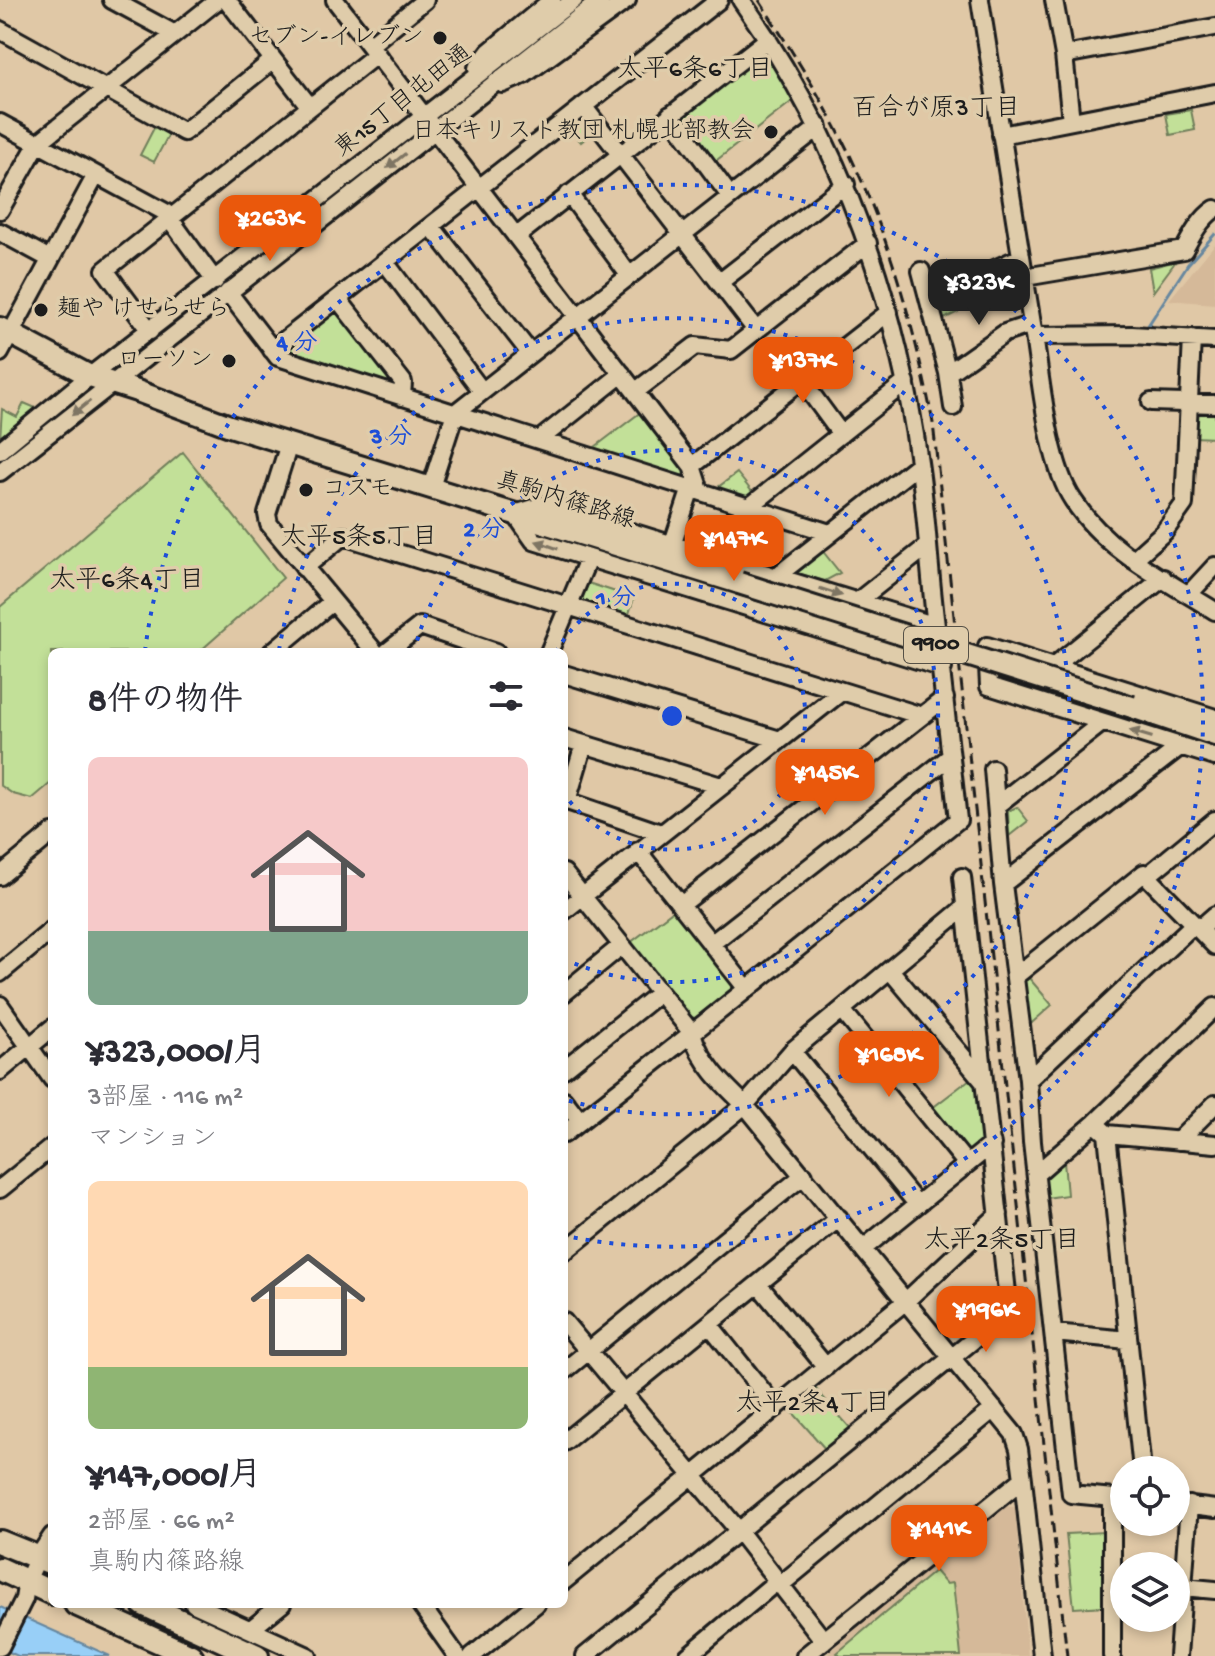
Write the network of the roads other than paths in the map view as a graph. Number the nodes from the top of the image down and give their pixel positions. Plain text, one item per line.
1 (112, 0) edge
2 (218, 0) edge
3 (227, 0) edge
4 (335, 0) edge
5 (425, 0) edge
6 (552, 0) edge
7 (574, 0) edge
8 (601, 0) edge
9 (627, 0) edge
10 (719, 0) edge
11 (741, 0) edge
12 (980, 0) edge
13 (1054, 0) edge
14 (1215, 27) edge
15 (0, 30) edge
16 (175, 34) junction
17 (768, 39) junction
18 (374, 49) junction
19 (1064, 55) junction
20 (273, 60) junction
21 (464, 86) junction
22 (105, 89) junction
23 (483, 93) junction
24 (1215, 93) edge
25 (583, 106) junction
26 (310, 107) junction
27 (670, 115) junction
28 (1071, 121) junction
29 (431, 122) junction
30 (0, 123) edge
31 (819, 127) junction
32 (1001, 135) junction
33 (38, 143) junction
34 (620, 154) junction
35 (96, 175) junction
36 (846, 184) junction
37 (480, 187) junction
38 (569, 194) junction
39 (730, 196) junction
40 (1215, 209) edge
41 (0, 210) edge
42 (170, 218) junction
43 (431, 226) junction
44 (0, 232) edge
45 (682, 234) junction
46 (517, 236) junction
47 (868, 243) junction
48 (1021, 257) junction
49 (50, 259) junction
50 (385, 262) junction
51 (921, 271) dead end
52 (629, 275) junction
53 (1025, 277) junction
54 (215, 281) junction
55 (720, 282) junction
56 (228, 292) junction
57 (338, 299) junction
58 (929, 299) junction
59 (889, 312) junction
60 (577, 316) junction
61 (756, 330) junction
62 (1033, 330) junction
63 (5, 331) edge
64 (150, 331) junction
65 (1192, 338) junction
66 (1215, 340) edge
67 (272, 350) junction
68 (0, 353) edge
69 (530, 353) junction
70 (948, 373) junction
71 (622, 374) junction
72 (90, 376) junction
73 (802, 381) junction
74 (906, 382) junction
75 (111, 383) junction
76 (482, 391) junction
77 (636, 391) junction
78 (402, 397) junction
79 (1151, 402) dead end
80 (1189, 403) junction
81 (1215, 404) edge
82 (953, 407) dead end
83 (455, 413) junction
84 (841, 434) junction
85 (539, 440) junction
86 (289, 444) junction
87 (0, 450) edge
88 (919, 464) junction
89 (692, 466) junction
90 (0, 472) edge
91 (431, 487) junction
92 (696, 490) junction
93 (749, 507) junction
94 (515, 514) junction
95 (830, 533) junction
96 (672, 546) junction
97 (926, 547) junction
98 (588, 559) junction
99 (1133, 560) junction
100 (1215, 566) edge
101 (304, 568) junction
102 (778, 575) junction
103 (1163, 578) junction
104 (1189, 594) junction
105 (858, 601) junction
106 (332, 602) junction
107 (569, 606) junction
108 (1215, 611) edge
109 (936, 626) junction
110 (277, 648) edge
111 (372, 648) edge
112 (392, 648) edge
113 (473, 648) edge
114 (551, 648) edge
115 (1053, 667) junction
116 (943, 668) junction
117 (568, 675) edge
118 (841, 692) junction
119 (945, 698) junction
120 (922, 716) junction
121 (1215, 718) edge
122 (1103, 722) junction
123 (1215, 735) edge
124 (568, 739) edge
125 (780, 740) junction
126 (584, 744) junction
127 (1181, 746) junction
128 (951, 756) junction
129 (1215, 757) edge
130 (993, 769) dead end
131 (721, 786) junction
132 (568, 798) edge
133 (568, 801) edge
134 (997, 805) junction
135 (1215, 820) edge
136 (661, 833) junction
137 (48, 836) edge
138 (638, 851) junction
139 (0, 876) edge
140 (1147, 876) junction
141 (962, 877) dead end
142 (568, 878) edge
143 (1003, 884) junction
144 (583, 895) junction
145 (681, 905) junction
146 (965, 907) junction
147 (568, 908) edge
148 (1215, 915) edge
149 (1196, 927) junction
150 (48, 933) edge
151 (711, 944) junction
152 (621, 946) junction
153 (1215, 946) edge
154 (890, 970) junction
155 (0, 973) edge
156 (1017, 975) junction
157 (747, 989) junction
158 (568, 990) edge
159 (658, 994) junction
160 (0, 1005) edge
161 (1215, 1007) edge
162 (842, 1010) junction
163 (48, 1031) edge
164 (692, 1033) junction
165 (29, 1047) junction
166 (792, 1051) junction
167 (568, 1066) edge
168 (0, 1071) edge
169 (48, 1073) edge
170 (1028, 1080) junction
171 (984, 1082) junction
172 (1215, 1104) edge
173 (568, 1105) edge
174 (745, 1105) junction
175 (580, 1121) junction
176 (1101, 1128) junction
177 (568, 1131) edge
178 (1178, 1141) junction
179 (992, 1144) junction
180 (1215, 1144) edge
181 (48, 1150) edge
182 (966, 1163) junction
183 (1036, 1174) junction
184 (804, 1175) junction
185 (0, 1189) edge
186 (917, 1204) junction
187 (999, 1214) junction
188 (839, 1218) junction
189 (864, 1248) junction
190 (568, 1249) edge
191 (758, 1284) junction
192 (907, 1300) junction
193 (709, 1324) junction
194 (568, 1327) edge
195 (1054, 1333) junction
196 (1128, 1340) junction
197 (588, 1351) junction
198 (952, 1356) junction
199 (826, 1367) junction
200 (568, 1368) edge
201 (623, 1394) junction
202 (776, 1408) junction
203 (994, 1409) junction
204 (568, 1439) edge
205 (1140, 1456) edge
206 (693, 1476) junction
207 (1023, 1479) junction
208 (1110, 1498) edge
209 (1190, 1506) edge
210 (1215, 1509) edge
211 (738, 1530) junction
212 (1117, 1536) edge
213 (0, 1542) edge
214 (45, 1560) edge
215 (0, 1569) edge
216 (568, 1578) edge
217 (27, 1581) junction
218 (778, 1584) junction
219 (1190, 1588) edge
220 (1215, 1590) edge
221 (48, 1591) edge
222 (85, 1608) edge
223 (152, 1608) edge
224 (203, 1608) edge
225 (277, 1608) edge
226 (423, 1608) edge
227 (531, 1608) edge
228 (251, 1629) junction
229 (1180, 1632) edge
230 (0, 1647) edge
231 (818, 1650) edge
232 (191, 1656) edge
233 (257, 1656) edge
234 (308, 1656) edge
235 (457, 1656) edge
236 (472, 1656) edge
237 (585, 1656) edge
238 (688, 1656) edge
239 (1042, 1656) edge
240 (1112, 1656) edge
241 (1178, 1656) edge

1 - 16 street
2 - 16 street
3 - 20 street
4 - 18 street
5 - 18 street
6 - 21 street
7 - 21 street, 東15丁目屯田通
8 - 23 street, 東15丁目屯田通
9 - 23 street
10 - 25 street
11 - 17 street
12 - 32 street
13 - 19 street
14 - 19 street
15 - 22 street
16 - 22 street
17 - 27 street
17 - 31 street
18 - 26 street
18 - 29 street
19 - 28 street
20 - 22 street
20 - 26 street
21 - 29 street, 東15丁目屯田通
22 - 33 street
23 - 29 street, 東15丁目屯田通
24 - 28 street
25 - 34 street
25 - 37 street
26 - 42 street
27 - 34 street
27 - 39 street
28 - 32 street
29 - 37 street
29 - 54 street, 東15丁目屯田通
29 -> 56 street, 東15丁目屯田通
30 - 33 street
31 - 36 street
31 - 39 street
32 - 48 street
33 - 35 street
33 - 41 street
34 - 38 street
34 - 45 street
35 - 42 street
35 - 49 street
36 - 47 street
36 - 55 street
37 - 43 street
37 - 46 street
38 - 46 street
38 - 52 street
39 - 45 street
40 - 53 street
42 - 54 street
42 - 64 street
43 - 50 street
43 - 69 street
44 - 49 street
45 - 52 street
45 - 55 street
46 - 60 street
47 - 59 street
47 - 61 street
48 - 53 street
48 - 58 street
49 - 63 street
50 - 57 street
50 - 76 street
51 - 58 street
52 - 60 street
53 - 62 street
54 - 64 street, 東15丁目屯田通
55 - 61 street
56 - 67 street
56 - 75 street, 東15丁目屯田通
57 - 67 street
57 - 78 street
58 - 70 street
59 - 73 street
59 - 74 street
60 - 69 street
60 - 71 street
61 - 77 street
62 - 65 street
62 - 70 street
62 - 99 street
63 - 68 street
63 - 72 main road, 真駒内篠路線 / 9900
64 - 72 street, 東15丁目屯田通
65 - 66 street
65 - 80 street
67 - 78 street
69 - 76 street
70 - 82 street
71 - 77 street
71 - 85 street
72 - 75 main road, 真駒内篠路線 / 9900
72 - 87 street, 東15丁目屯田通
73 - 84 street
73 - 89 street
74 - 84 street
74 - 88 street
75 - 86 main road, 真駒内篠路線 / 9900
75 -> 90 street, 東15丁目屯田通
76 - 83 street
77 - 89 street
78 - 83 street
79 - 80 street
80 - 81 street
80 - 99 street
83 - 85 street
83 - 91 street
84 - 93 street
85 - 92 street
86 - 91 main road, 真駒内篠路線 / 9900
86 - 101 street
88 - 95 street
88 - 97 street
89 - 92 street
91 - 94 main road, 真駒内篠路線 / 9900
92 - 93 street
92 - 96 street
93 - 95 street
94 - 96 street
98 -> 94 street
94 - 123 main road, 真駒内篠路線 / 9900, bridge
95 - 102 street
96 - 102 street
97 - 105 street
97 - 109 street
98 - 107 street
98 - 116 street
99 - 103 street
100 - 104 street
101 - 106 street
101 - 107 street
102 -> 105 street
103 - 104 street
103 - 115 street
104 - 108 street
105 - 109 street
106 - 110 street
106 - 111 street
107 - 114 street
107 - 118 street
109 - 116 street
112 - 113 street
115 - 121 street
115 - 122 street
116 - 119 street
117 - 125 street
118 - 120 street
118 - 125 street
119 - 120 street
119 - 128 street
120 - 145 street
127 -> 122 street
122 - 134 street
124 - 126 street
125 - 131 street
126 - 131 street
126 - 132 street
127 - 129 street
127 - 143 street
128 - 151 street
128 - 157 street
130 - 134 street
131 - 136 street
133 - 136 street
134 - 143 street
135 - 140 street
136 - 138 street
137 - 139 street
138 - 144 street
138 - 145 street
140 - 149 street
140 - 156 street
141 - 146 street
142 - 144 street
143 - 156 street
144 - 147 street
144 - 152 street
145 - 151 street
146 - 154 street
146 - 171 street
148 - 149 street
149 - 153 street
149 - 170 street
150 - 155 street
151 - 157 street
152 - 158 street
152 - 159 street
154 - 162 street
154 - 171 street
156 - 170 street
157 - 164 street
159 - 164 street
159 - 167 street
160 - 165 street
161 - 176 street
162 - 166 street
162 - 182 street
163 - 165 street
164 - 174 street
164 - 175 street
165 - 168 street
165 - 169 street
166 - 174 street
166 - 186 street
170 - 183 street
171 - 179 street
172 - 178 street
173 - 175 street
174 - 184 street
174 - 190 street
175 - 177 street
176 - 178 street
176 - 183 street
176 - 196 street
178 - 180 street
179 - 182 street
179 - 187 street
181 - 185 street
182 - 186 street
183 - 195 street
184 - 188 street
184 - 197 street
186 - 189 street
187 - 192 street
187 - 198 street
188 - 189 street
188 - 191 street
189 - 192 street
191 - 193 street
191 - 199 street
192 - 198 street
192 - 199 street
193 - 201 street
193 - 202 street
194 - 197 street
195 - 196 street
195 - 208 street
196 - 205 street
197 - 200 street
197 - 201 street
198 - 203 street
198 - 211 street
199 - 202 street
201 - 204 street
201 - 206 street
202 - 206 street
203 - 207 street
203 - 218 street
206 - 211 street
206 - 216 street
207 - 231 street
207 - 239 street
209 - 210 street
211 - 218 street
211 - 237 street
212 - 240 street
213 - 214 highway
214 - 217 street
215 - 217 highway
217 - 221 highway
217 - 230 street
218 - 231 street
218 - 238 street
219 - 220 street
222 - 232 highway
223 - 233 highway
224 - 228 street
225 - 228 street
226 - 235 street
227 - 236 street
228 - 234 street
229 - 241 street

